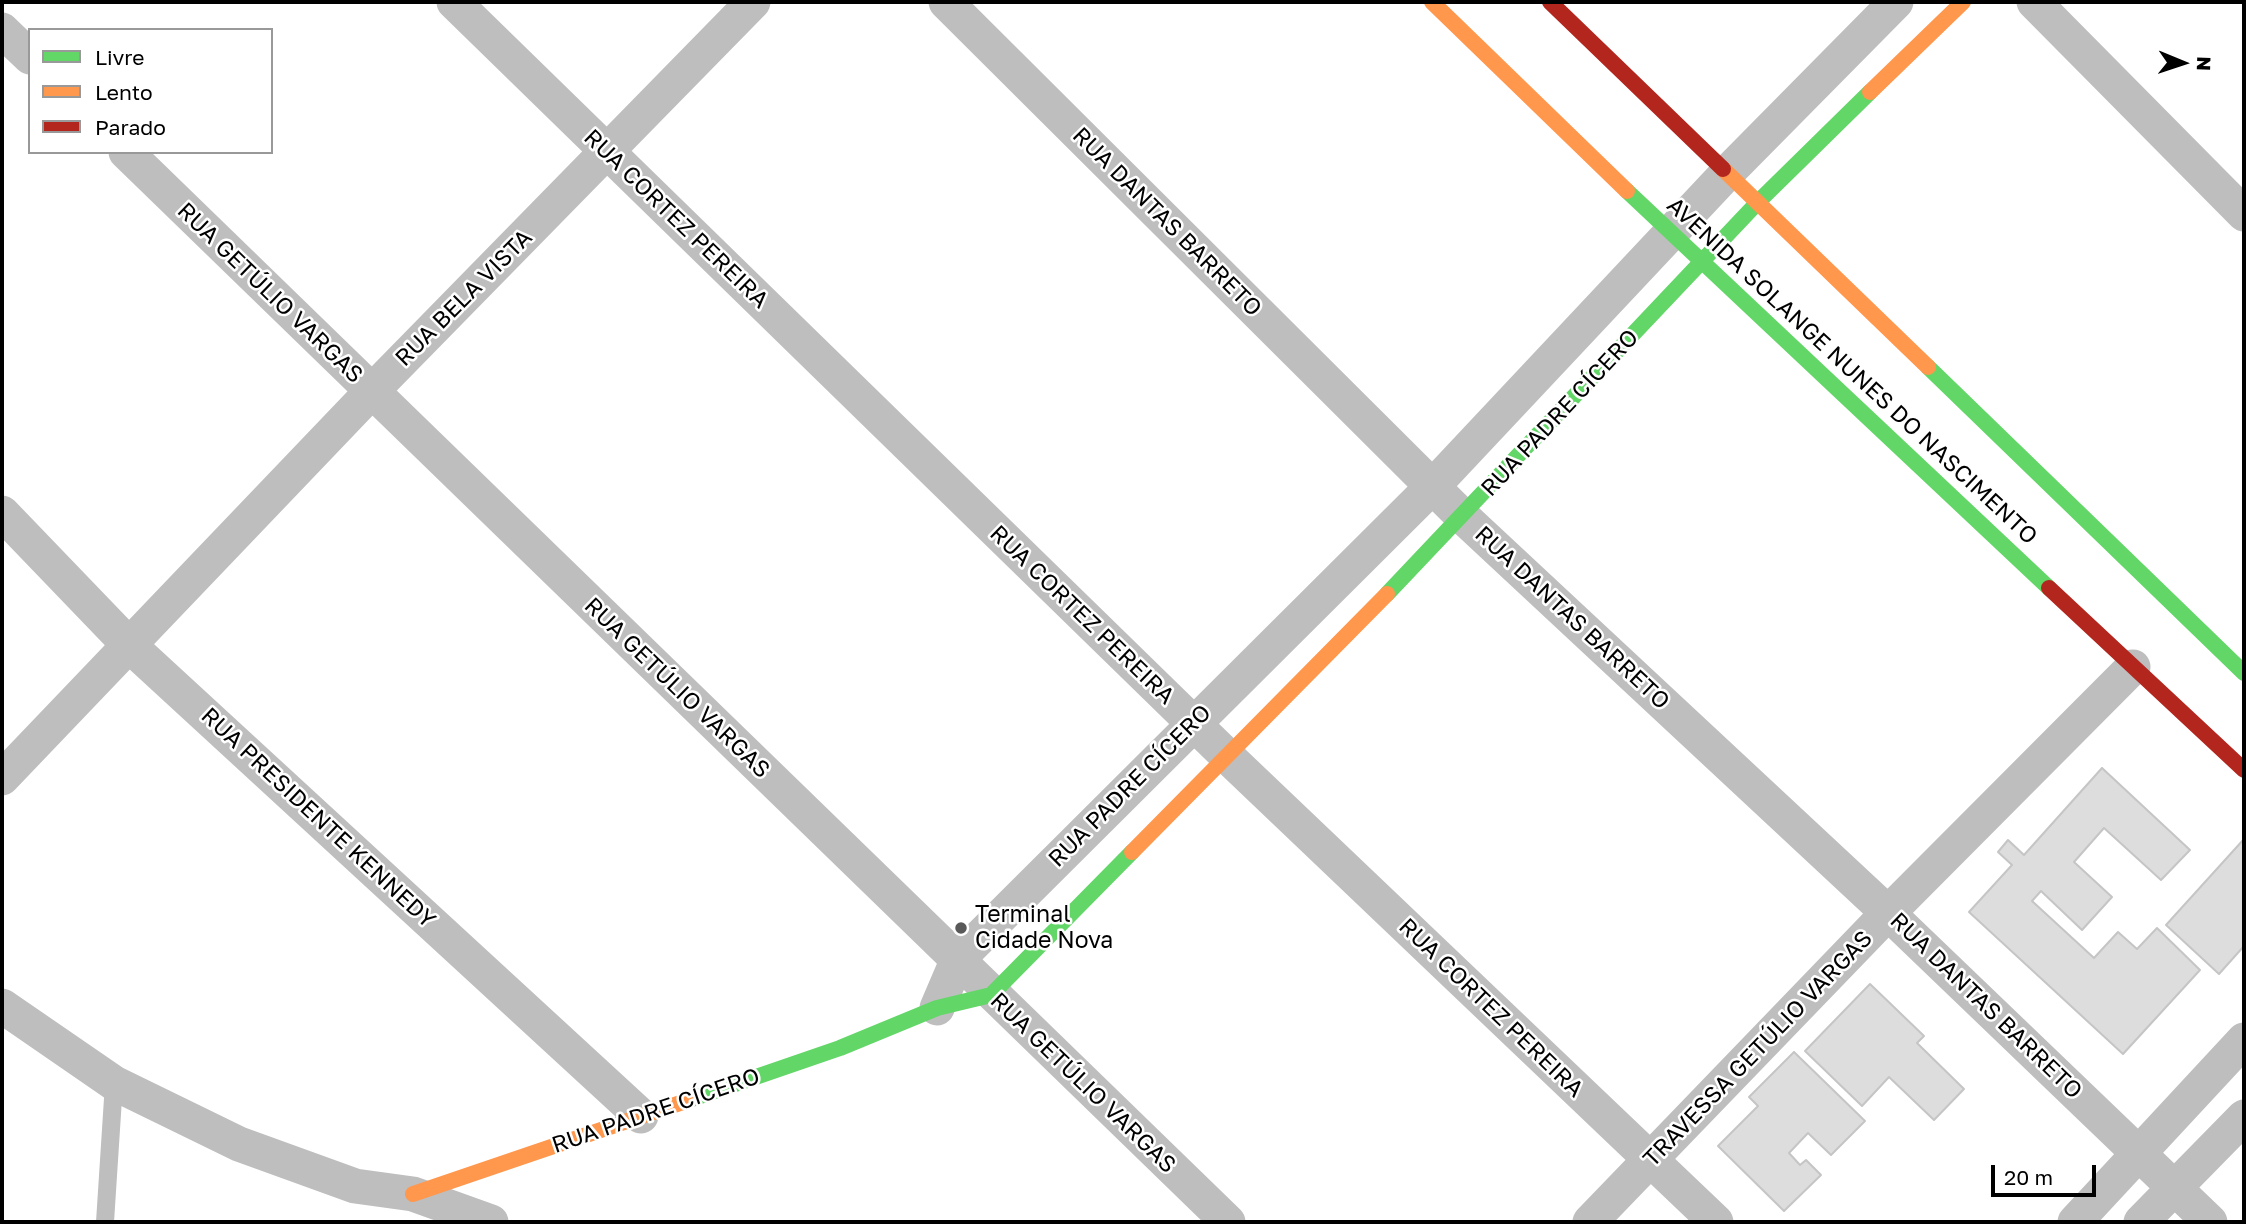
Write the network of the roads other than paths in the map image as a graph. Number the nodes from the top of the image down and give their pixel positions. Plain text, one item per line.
1 (454, 2) edge
2 (754, 2) edge
3 (946, 2) edge
4 (1432, 2) edge
5 (1550, 2) edge
6 (1896, 2) edge
7 (1963, 2) edge
8 (2034, 2) edge
9 (2, 30) edge
10 (28, 55) edge
11 (608, 152) junction
12 (128, 154) edge
13 (1728, 172) junction
14 (1759, 201) junction
15 (2244, 214) edge
16 (1671, 232) junction
17 (1700, 262) junction
18 (371, 392) junction
19 (1433, 486) junction
20 (2, 513) edge
21 (1463, 517) junction
22 (129, 645) junction
23 (2133, 667) junction
24 (2244, 674) edge
25 (1193, 723) junction
26 (1227, 756) junction
27 (2244, 770) edge
28 (2, 778) edge
29 (1888, 913) junction
30 (958, 959) junction
31 (990, 995) junction
32 (2, 1006) edge
33 (937, 1008) junction
34 (2244, 1040) edge
35 (114, 1083) junction
36 (641, 1116) junction
37 (2244, 1118) edge
38 (2140, 1153) junction
39 (1651, 1161) junction
40 (2174, 1188) junction
41 (414, 1194) junction
42 (105, 1222) edge
43 (491, 1222) edge
44 (1228, 1222) edge
45 (1590, 1222) edge
46 (1716, 1222) edge
47 (2075, 1222) edge
48 (2141, 1222) edge
49 (2210, 1222) edge

1 - 11 street, RUA CORTEZ PEREIRA
2 - 11 street, RUA BELA VISTA
3 - 19 street, RUA DANTAS BARRETO
4 - 16 main road, AVENIDA SOLANGE NUNES DO NASCIMENTO
5 - 13 main road
6 - 13 street, RUA PADRE CÍCERO
7 - 14 main road, RUA PADRE CÍCERO
8 - 15 street
9 - 10 street
11 - 18 street, RUA BELA VISTA
11 - 25 street, RUA CORTEZ PEREIRA
12 - 18 street, RUA GETÚLIO VARGAS
13 - 14 main road
13 - 16 street, RUA PADRE CÍCERO
14 - 17 main road, RUA PADRE CÍCERO
14 - 24 main road
16 - 17 main road, AVENIDA SOLANGE NUNES DO NASCIMENTO
16 - 19 street, RUA PADRE CÍCERO
17 - 21 main road, RUA PADRE CÍCERO
17 - 23 main road, AVENIDA SOLANGE NUNES DO NASCIMENTO
18 - 22 street, RUA BELA VISTA
18 - 30 street, RUA GETÚLIO VARGAS
19 - 21 street, RUA DANTAS BARRETO
19 - 25 street, RUA PADRE CÍCERO
20 - 22 street, RUA PRESIDENTE KENNEDY
21 - 26 main road, RUA PADRE CÍCERO
21 - 29 street, RUA DANTAS BARRETO
22 - 28 street, RUA BELA VISTA
22 - 36 street, RUA PRESIDENTE KENNEDY
23 - 27 main road, AVENIDA SOLANGE NUNES DO NASCIMENTO
23 - 29 street, TRAVESSA GETÚLIO VARGAS
25 - 26 street, RUA CORTEZ PEREIRA
25 - 30 street, RUA PADRE CÍCERO
26 - 31 main road, RUA PADRE CÍCERO
26 - 39 street, RUA CORTEZ PEREIRA
29 - 38 street, RUA DANTAS BARRETO
29 - 39 street, TRAVESSA GETÚLIO VARGAS
30 - 31 street, RUA GETÚLIO VARGAS
30 - 33 street, RUA PADRE CÍCERO
31 - 33 main road, RUA PADRE CÍCERO
31 - 44 street, RUA GETÚLIO VARGAS
32 - 35 street
33 - 36 main road, RUA PADRE CÍCERO
34 - 38 street
35 - 41 street
35 - 42 lane
36 - 41 main road, RUA PADRE CÍCERO
37 - 40 street
38 - 40 street, RUA DANTAS BARRETO
38 - 47 street
39 - 45 street, TRAVESSA GETÚLIO VARGAS
39 - 46 street, RUA CORTEZ PEREIRA
40 - 48 street
40 - 49 street, RUA DANTAS BARRETO
41 - 43 street

